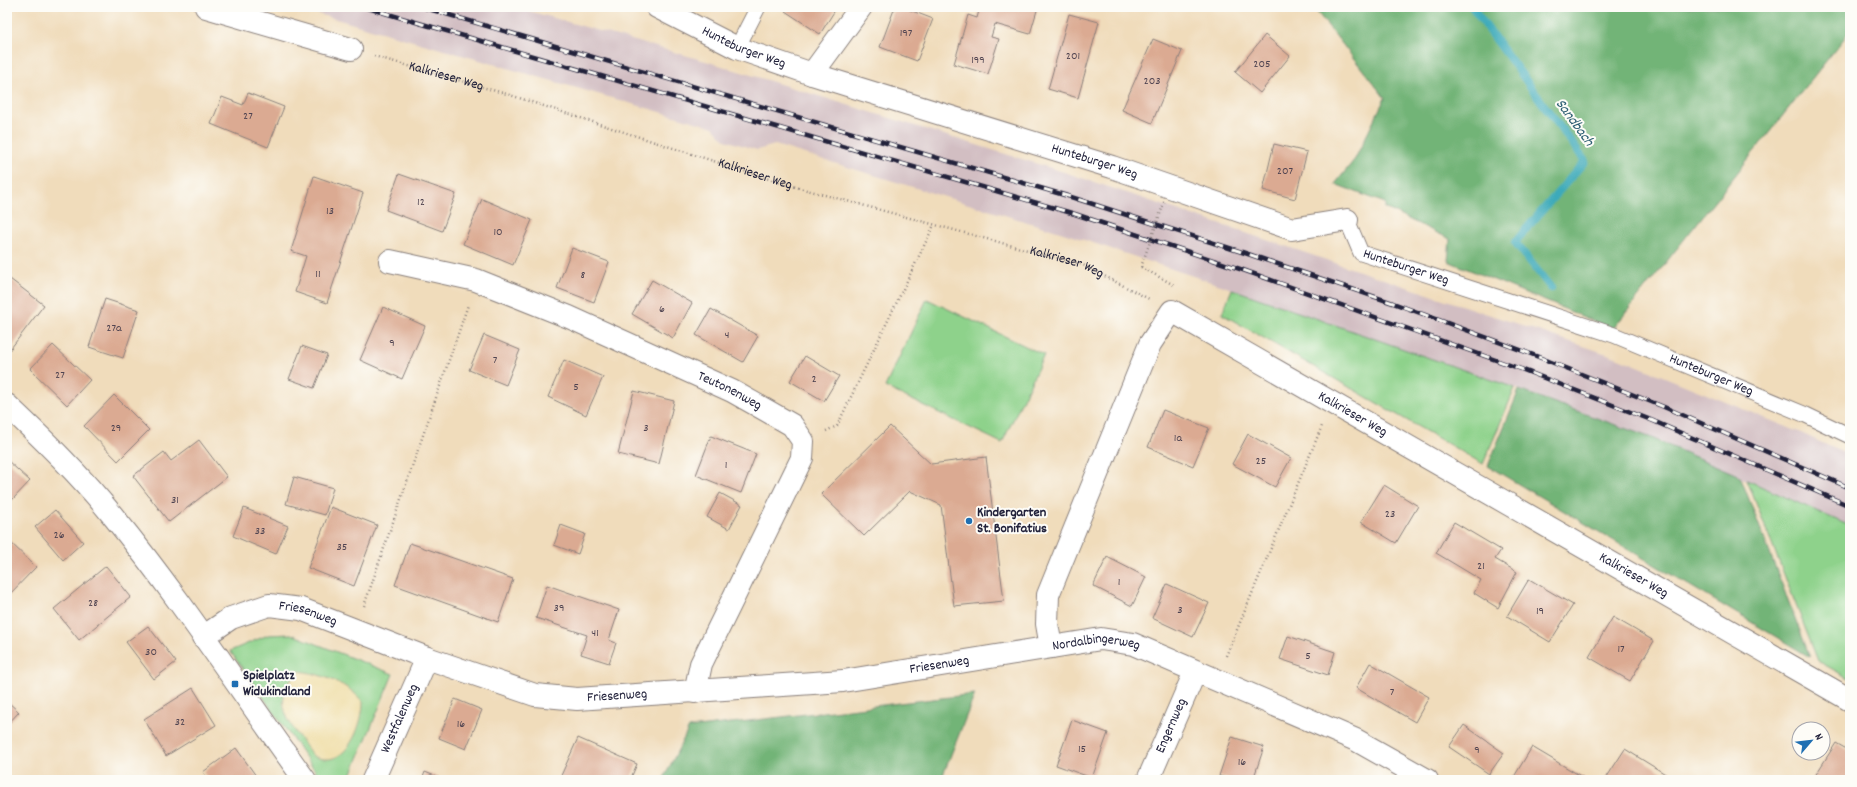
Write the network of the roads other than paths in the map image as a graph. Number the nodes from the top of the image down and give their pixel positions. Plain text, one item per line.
1 (206, 7) edge
2 (657, 7) edge
3 (758, 7) edge
4 (861, 7) edge
5 (737, 48) junction
6 (351, 49) road end
7 (812, 74) junction
8 (1347, 220) joint
9 (390, 261) dead end
10 (1172, 311) joint
11 (7, 405) edge
12 (1850, 436) edge
13 (202, 637) junction
14 (1051, 647) junction
15 (427, 658) junction
16 (1195, 672) junction
17 (695, 692) junction
18 (1850, 700) edge
19 (305, 780) edge
20 (373, 780) edge
21 (1148, 780) edge
22 (1426, 780) edge

1 - 6 street
2 - 5 street, Hunteburger Weg
3 - 5 lane
4 - 7 street
5 - 7 street, Hunteburger Weg
7 - 8 street, Hunteburger Weg
8 - 12 lane, Hunteburger Weg
9 - 17 street, Teutonenweg
10 - 14 street, Nordalbingerweg
10 - 18 street, Kalkrieser Weg
11 - 13 street
13 - 15 street, Friesenweg
13 - 19 street
14 - 16 street, Nordalbingerweg
14 - 17 street, Friesenweg
15 - 17 street, Friesenweg
15 - 20 street, Westfalenweg
16 - 21 street, Engernweg
16 - 22 street, Nordalbingerweg

